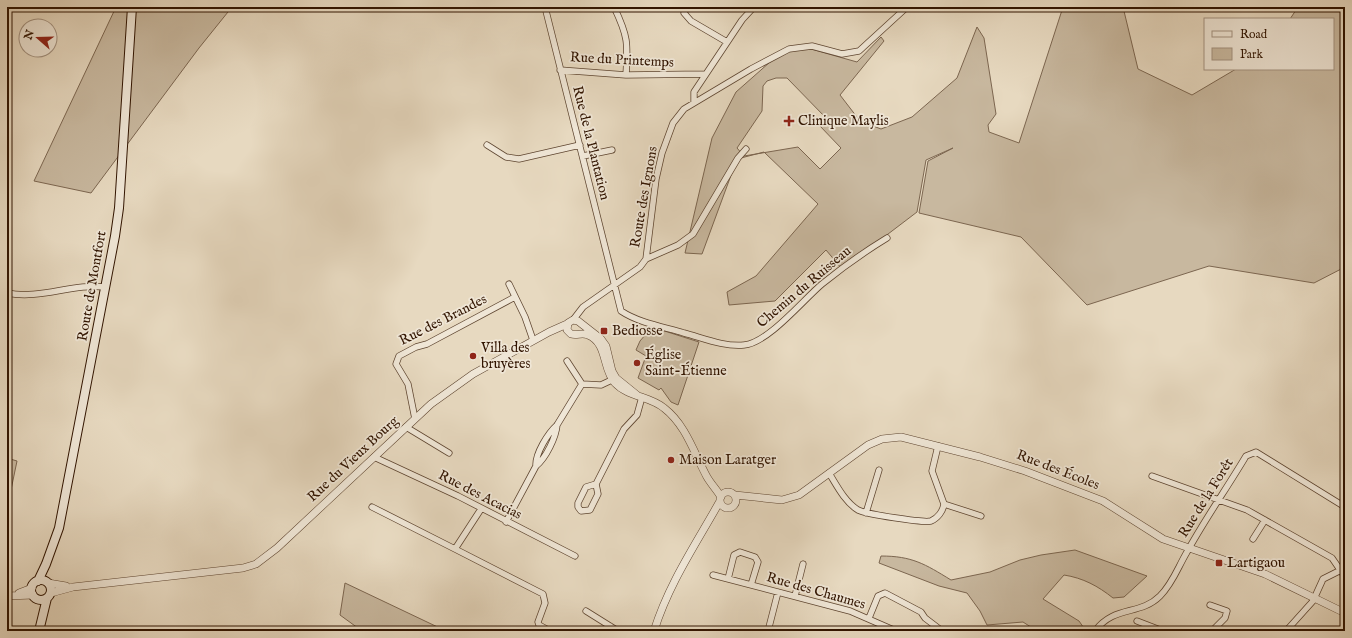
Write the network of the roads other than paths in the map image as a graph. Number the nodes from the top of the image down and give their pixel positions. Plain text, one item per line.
1 (132, 7) edge
2 (545, 7) edge
3 (614, 7) edge
4 (686, 7) edge
5 (754, 7) edge
6 (907, 7) edge
7 (727, 42) junction
8 (560, 70) junction
9 (705, 74) junction
10 (626, 76) junction
11 (694, 102) junction
12 (487, 145) dead end
13 (580, 145) junction
14 (746, 149) dead end
15 (612, 150) dead end
16 (583, 156) junction
17 (887, 238) dead end
18 (646, 259) junction
19 (509, 284) dead end
20 (615, 286) junction
21 (106, 287) junction
22 (7, 292) edge
23 (515, 297) junction
24 (574, 325) junction
25 (579, 333) junction
26 (533, 340) junction
27 (567, 361) dead end
28 (614, 378) junction
29 (582, 384) junction
30 (639, 396) junction
31 (415, 419) junction
32 (406, 427) junction
33 (938, 446) junction
34 (449, 453) dead end
35 (374, 457) junction
36 (703, 470) junction
37 (879, 470) dead end
38 (829, 474) junction
39 (1152, 476) dead end
40 (596, 484) junction
41 (728, 492) junction
42 (720, 499) junction
43 (735, 499) junction
44 (1219, 501) junction
45 (944, 504) junction
46 (372, 507) dead end
47 (726, 507) junction
48 (1345, 507) edge
49 (481, 509) junction
50 (866, 513) junction
51 (981, 516) dead end
52 (1265, 520) junction
53 (709, 521) junction
54 (506, 522) junction
55 (1254, 539) dead end
56 (1189, 548) junction
57 (455, 549) junction
58 (575, 556) dead end
59 (46, 564) junction
60 (803, 564) dead end
61 (1343, 569) edge
62 (713, 575) dead end
63 (1345, 577) edge
64 (728, 579) junction
65 (38, 581) junction
66 (48, 583) junction
67 (751, 585) junction
68 (73, 587) junction
69 (778, 592) junction
70 (34, 594) junction
71 (7, 596) edge
72 (49, 596) junction
73 (795, 596) junction
74 (1314, 598) junction
75 (1210, 605) dead end
76 (586, 611) dead end
77 (1345, 613) edge
78 (41, 618) junction
79 (869, 618) junction
80 (1137, 621) dead end
81 (608, 628) edge
82 (39, 631) edge
83 (550, 631) edge
84 (618, 631) edge
85 (654, 631) edge
86 (768, 631) edge
87 (896, 631) edge
88 (942, 631) edge
89 (1095, 631) edge
90 (1163, 631) edge
91 (1212, 631) edge
92 (1286, 631) edge

1 - 21 main road, Route de Montfort
2 - 8 street, Rue de la Plantation
3 - 10 street
4 - 7 street
5 - 7 street
6 - 11 street, Route des Ignons
7 - 9 street
8 - 10 street, Rue du Printemps
8 - 13 street, Rue de la Plantation
9 - 10 street, Rue du Printemps
9 - 11 street
11 - 18 street, Route des Ignons
12 - 13 street
13 - 16 street, Rue de la Plantation
14 - 18 street
15 - 16 street
16 - 20 street, Rue de la Plantation
17 - 20 street, Chemin du Ruisseau
18 - 20 street, Route des Ignons
19 - 23 street
20 - 24 street
21 - 22 street
21 - 59 main road, Route de Montfort
23 - 26 street
23 - 31 street, Rue des Brandes
24 - 25 street
24 - 25 street
24 - 26 street, Rue du Vieux Bourg
24 - 28 street
25 - 28 street
26 - 31 street, Rue du Vieux Bourg
27 - 29 street
28 - 29 street
28 - 30 street
29 - 54 street
30 - 36 street
30 - 40 street
31 - 32 street, Rue du Vieux Bourg
32 - 34 street
32 - 35 street, Rue du Vieux Bourg
33 - 38 street, Rue des Écoles
33 - 45 street
33 - 56 street, Rue des Écoles
35 - 49 street, Rue des Acacias
35 - 68 street, Rue du Vieux Bourg
36 - 41 street
36 - 42 street
37 - 50 street
38 - 43 street, Rue des Écoles
38 - 50 street
39 - 44 street
40 - 40 street
41 - 42 street
41 - 43 street
42 - 47 street
42 - 53 street
43 - 47 street, Rue des Écoles
44 - 48 street, Rue de la Forêt
44 - 52 street
44 - 56 street, Rue de la Forêt
45 - 50 street
45 - 51 street
46 - 57 street
47 - 53 street, Rue des Écoles
49 - 54 street, Rue des Acacias
49 - 57 street
52 - 55 street
52 - 61 street
53 - 85 street
54 - 58 street, Rue des Acacias
56 - 74 street, Rue des Écoles
56 - 89 street, Rue de la Forêt
57 - 83 street
59 - 65 main road, Route de Montfort
59 - 66 main road, Route de Montfort
60 - 73 street
61 - 63 street
61 - 74 street
62 - 64 street, Rue des Chaumes
64 - 67 street, Rue des Chaumes
64 - 67 street, Rue des Chaumes
65 - 66 main road
65 - 70 main road, Route de Montfort
66 - 68 street
66 - 72 main road, Route de Montfort
67 - 69 street, Rue des Chaumes
68 - 72 street
69 - 73 street, Rue des Chaumes
69 - 86 street
70 - 71 street
70 - 72 main road
70 - 78 main road
72 - 78 main road
73 - 79 street, Rue des Chaumes
74 - 77 street, Rue des Écoles
74 - 92 street
75 - 91 street
76 - 81 street
78 - 82 main road
79 - 87 street, Rue des Chaumes
79 - 88 street
80 - 90 street
81 - 84 street

